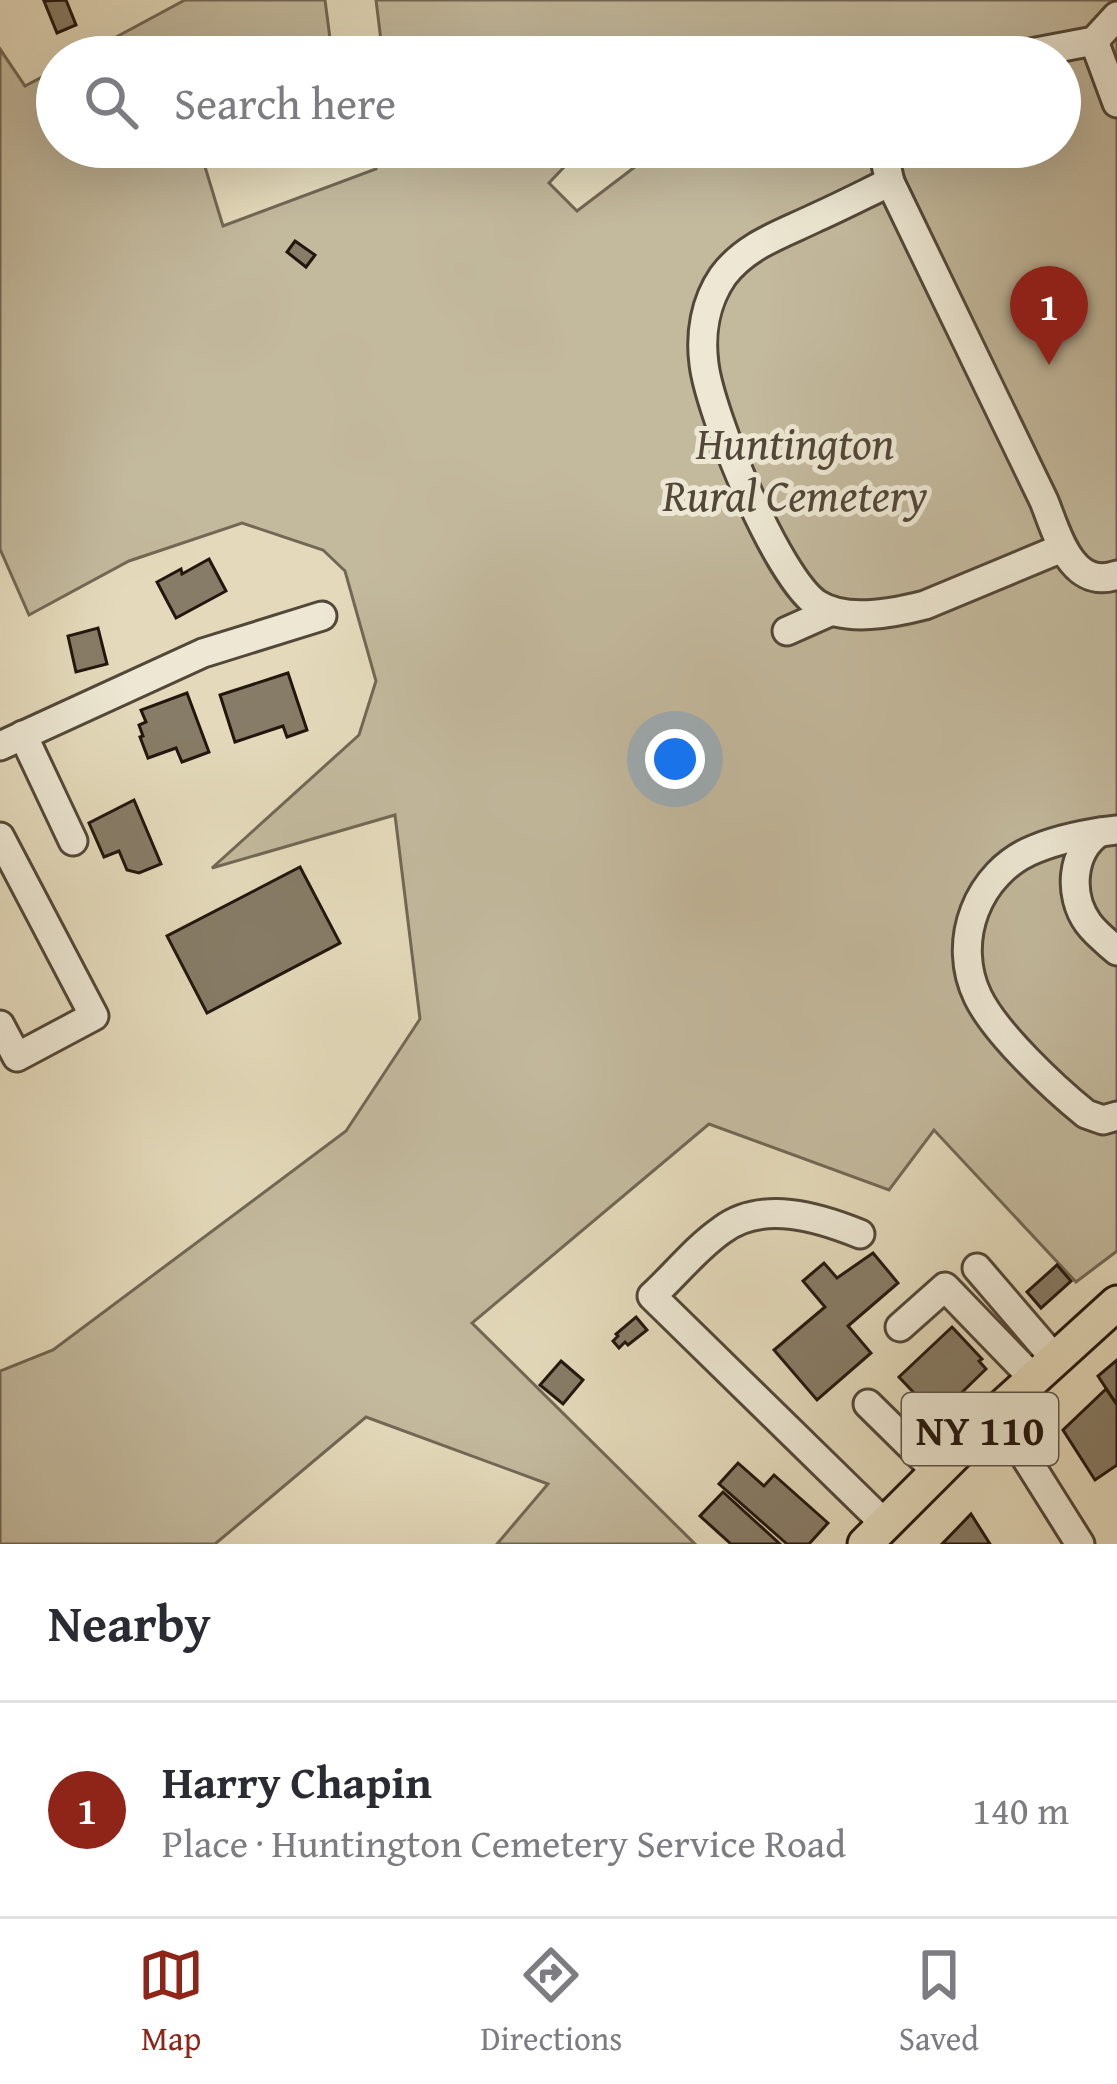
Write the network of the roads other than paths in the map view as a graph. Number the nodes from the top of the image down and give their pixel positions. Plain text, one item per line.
1 (1117, 16) edge
2 (1094, 41) junction
3 (1081, 43) edge
4 (1117, 103) edge
5 (887, 168) edge
6 (890, 182) junction
7 (1062, 548) junction
8 (1117, 575) edge
9 (832, 610) junction
10 (322, 616) dead end
11 (787, 631) dead end
12 (8, 737) edge
13 (1108, 831) edge
14 (0, 837) edge
15 (73, 841) dead end
16 (1117, 951) edge
17 (0, 1025) edge
18 (1117, 1116) edge
19 (860, 1234) dead end
20 (976, 1268) dead end
21 (1117, 1303) edge
22 (900, 1327) dead end
23 (1045, 1369) junction
24 (868, 1404) dead end
25 (997, 1412) junction
26 (937, 1472) junction
27 (875, 1534) edge
28 (1080, 1544) edge

1 - 2 street
2 - 3 street
2 - 4 street
5 - 6 street
6 - 7 street
6 - 9 street
7 - 8 street
7 - 9 street
9 - 11 street
10 - 12 street
12 - 15 street
13 - 16 street
13 - 18 street
14 - 17 street
19 - 27 street
20 - 23 street
21 - 23 main road, NY 110
22 - 23 street
23 - 25 main road, NY 110
24 - 26 street
25 - 26 main road, NY 110
25 - 28 street
26 - 27 main road, NY 110

